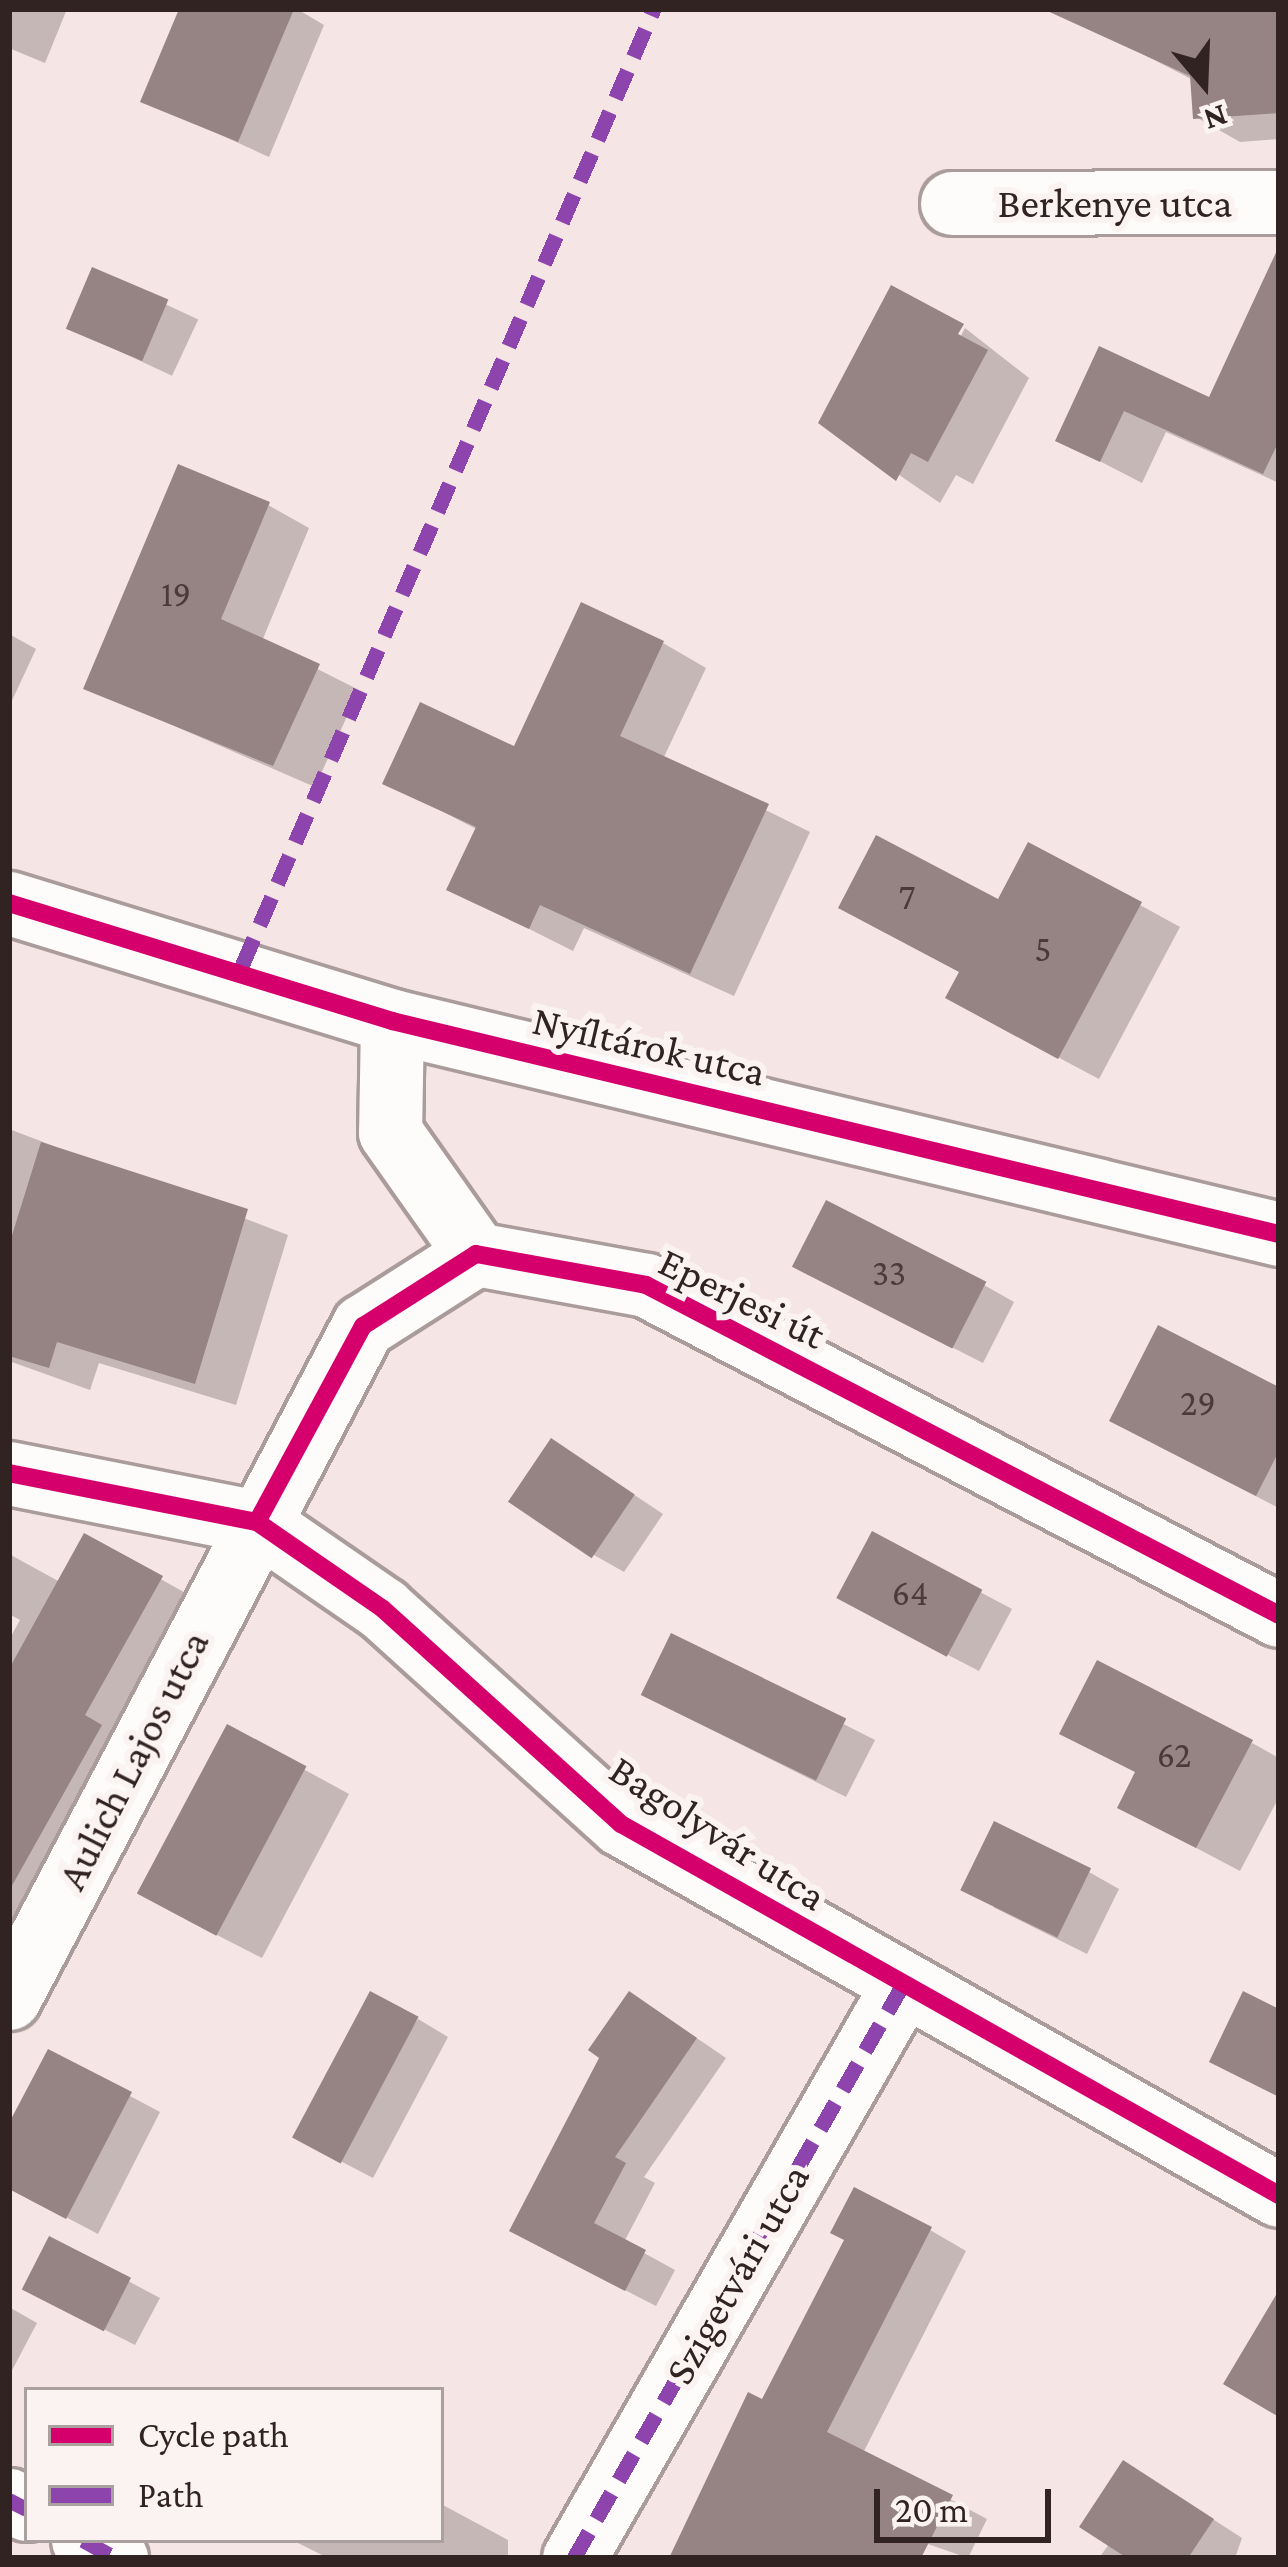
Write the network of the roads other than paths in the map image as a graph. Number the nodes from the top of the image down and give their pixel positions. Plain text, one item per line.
1 (1279, 202) edge
2 (952, 203) dead end
3 (9, 903) edge
4 (392, 1021) junction
5 (1279, 1234) edge
6 (476, 1254) junction
7 (9, 1473) edge
8 (256, 1522) junction
9 (1279, 1615) edge
10 (900, 1990) junction
11 (9, 1998) edge
12 (1279, 2194) edge
13 (88, 2543) edge
14 (116, 2558) edge
15 (574, 2558) edge

1 - 2 street, Berkenye utca
3 - 4 street, Nyíltárok utca
4 - 5 street, Nyíltárok utca
4 - 6 street
6 - 8 street
6 - 9 street, Eperjesi út
7 - 8 street, Bagolyvár utca
8 - 10 street, Bagolyvár utca
8 - 11 street, Aulich Lajos utca
10 - 12 street, Bagolyvár utca
10 - 15 street, Szigetvári utca
13 - 14 street

